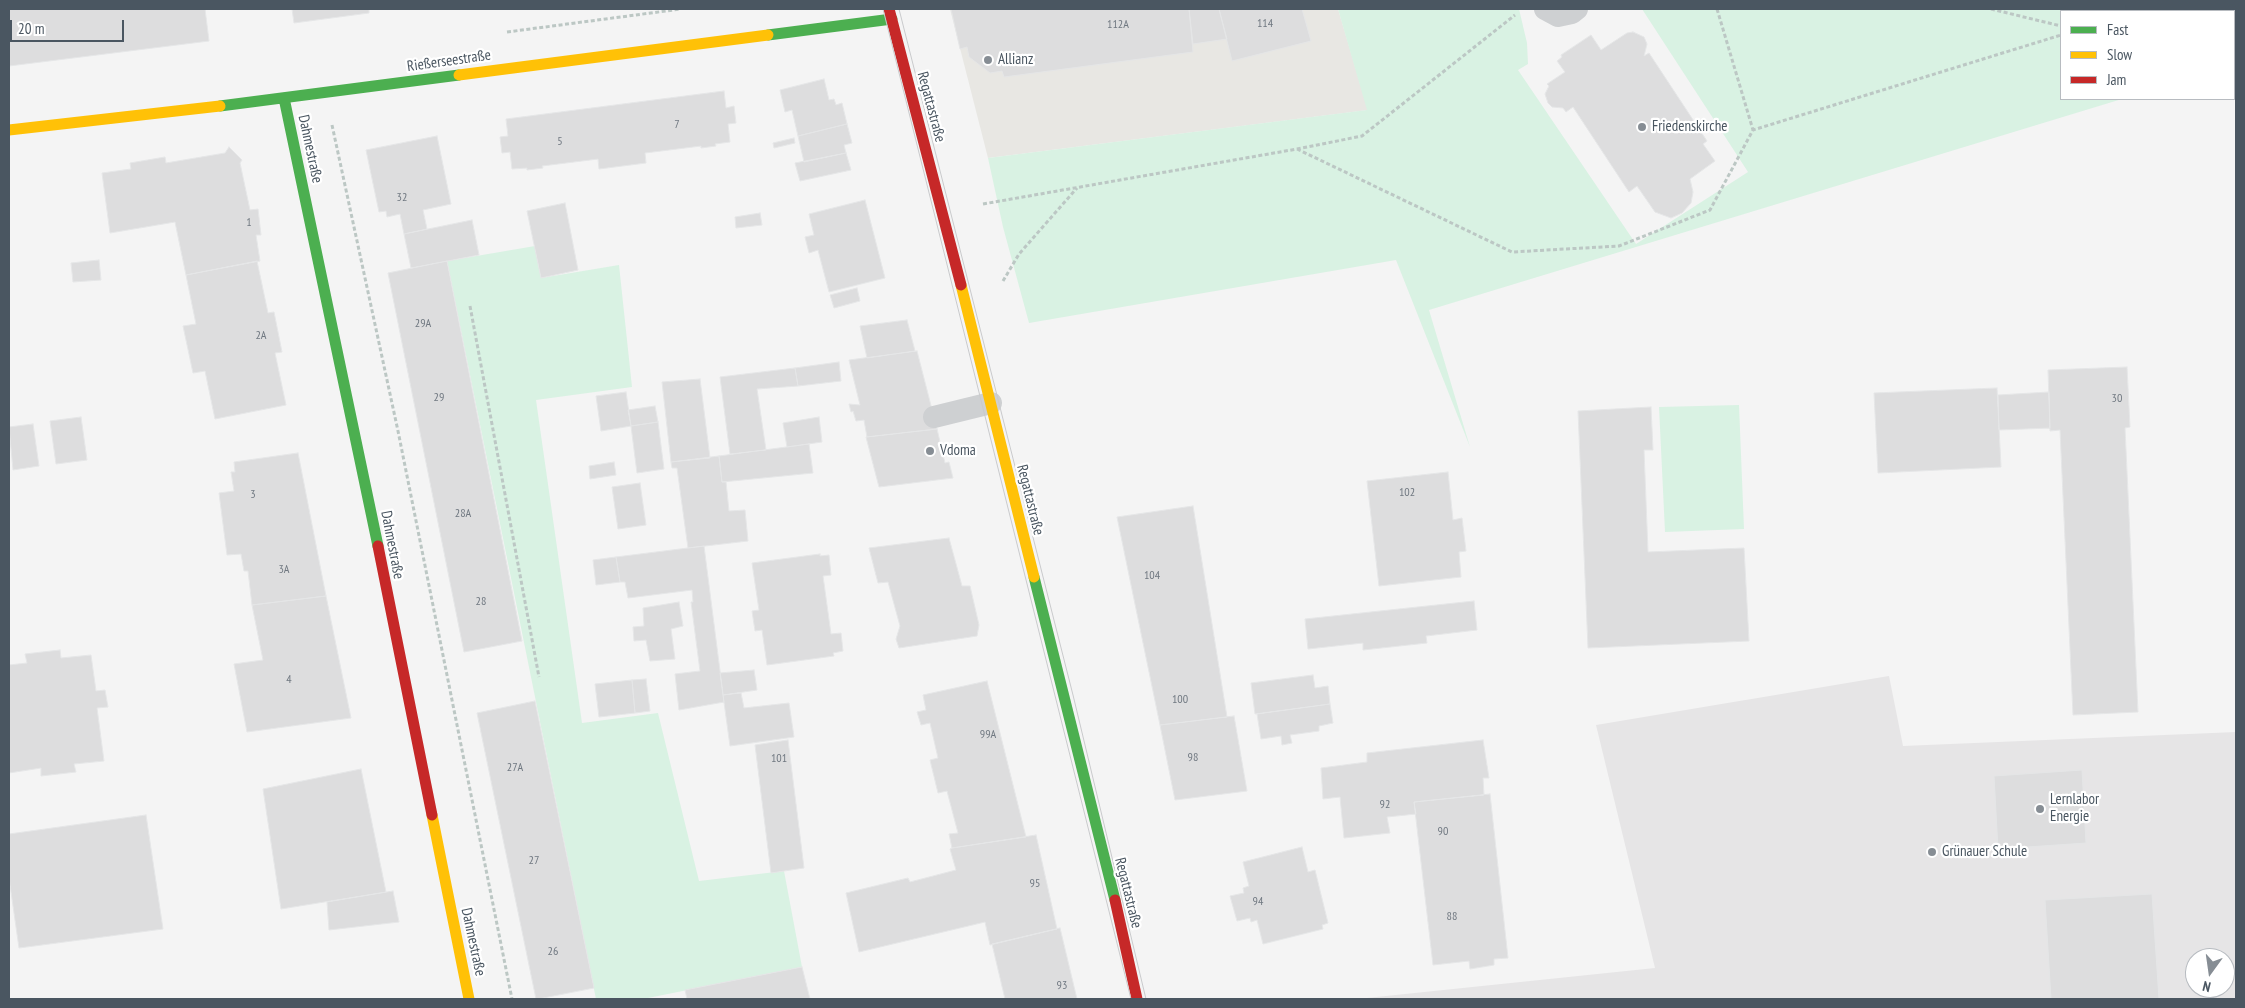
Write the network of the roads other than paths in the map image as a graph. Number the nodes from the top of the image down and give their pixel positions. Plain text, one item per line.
1 (1545, 9) edge
2 (1577, 9) edge
3 (2235, 9) edge
4 (891, 14) edge
5 (2236, 16) edge
6 (284, 98) junction
7 (9, 130) edge
8 (991, 404) junction
9 (934, 417) dead end
10 (469, 999) edge
11 (1138, 999) edge

1 - 2 lane
3 - 5 street
4 - 6 street, Rießerseestraße
4 - 8 street, Regattastraße
6 - 7 street, Rießerseestraße
6 - 10 street, Dahmestraße
8 - 9 lane
8 - 11 street, Regattastraße

